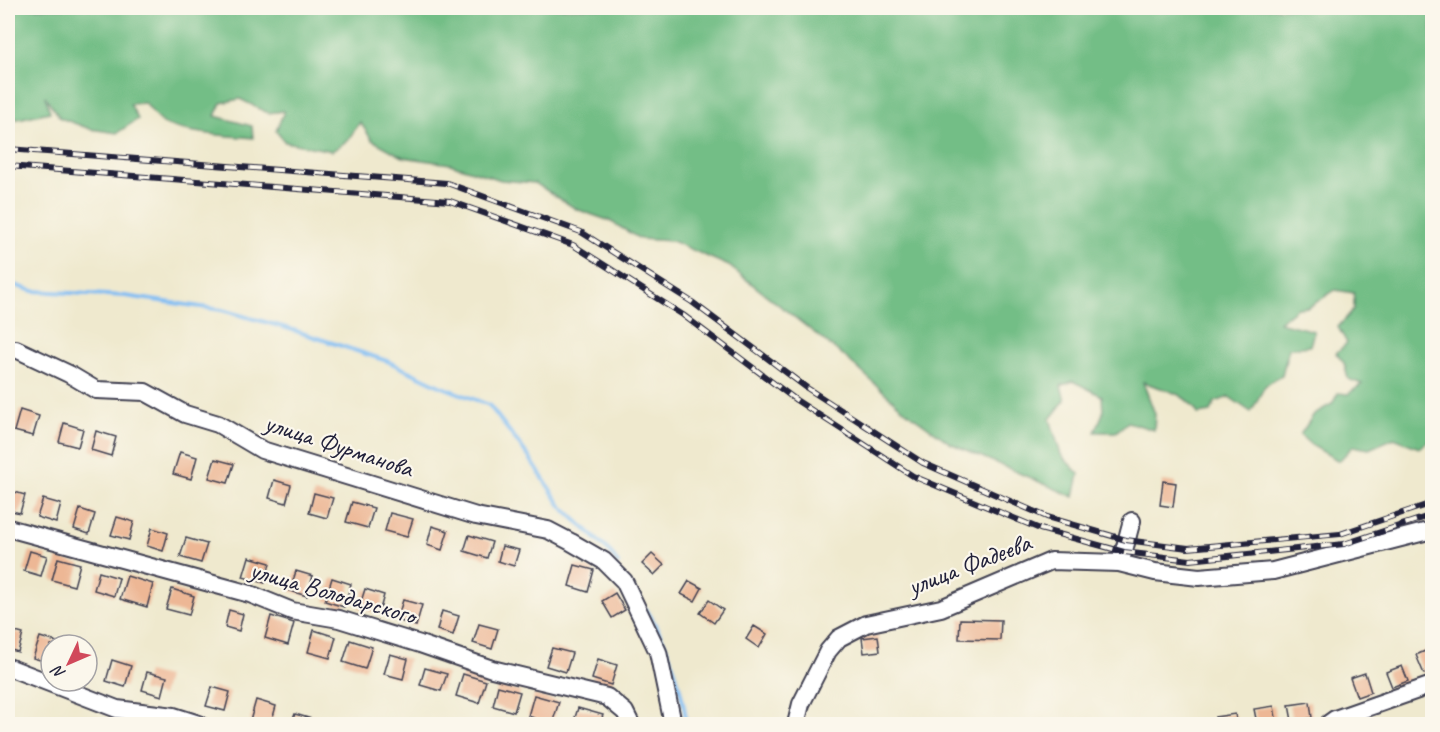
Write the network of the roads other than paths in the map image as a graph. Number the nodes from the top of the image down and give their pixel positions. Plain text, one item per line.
1 (8, 349) edge
2 (1132, 522) dead end
3 (8, 528) edge
4 (1432, 530) edge
5 (1119, 563) junction
6 (8, 667) edge
7 (1432, 685) edge
8 (198, 724) edge
9 (631, 724) edge
10 (674, 724) edge
11 (796, 724) edge
12 (1328, 724) edge

1 - 10 street, улица Фурманова
2 - 5 street
3 - 9 street, улица Володарского
4 - 5 street, улица Фадеева
5 - 11 street, улица Фадеева
6 - 8 street
7 - 12 street

